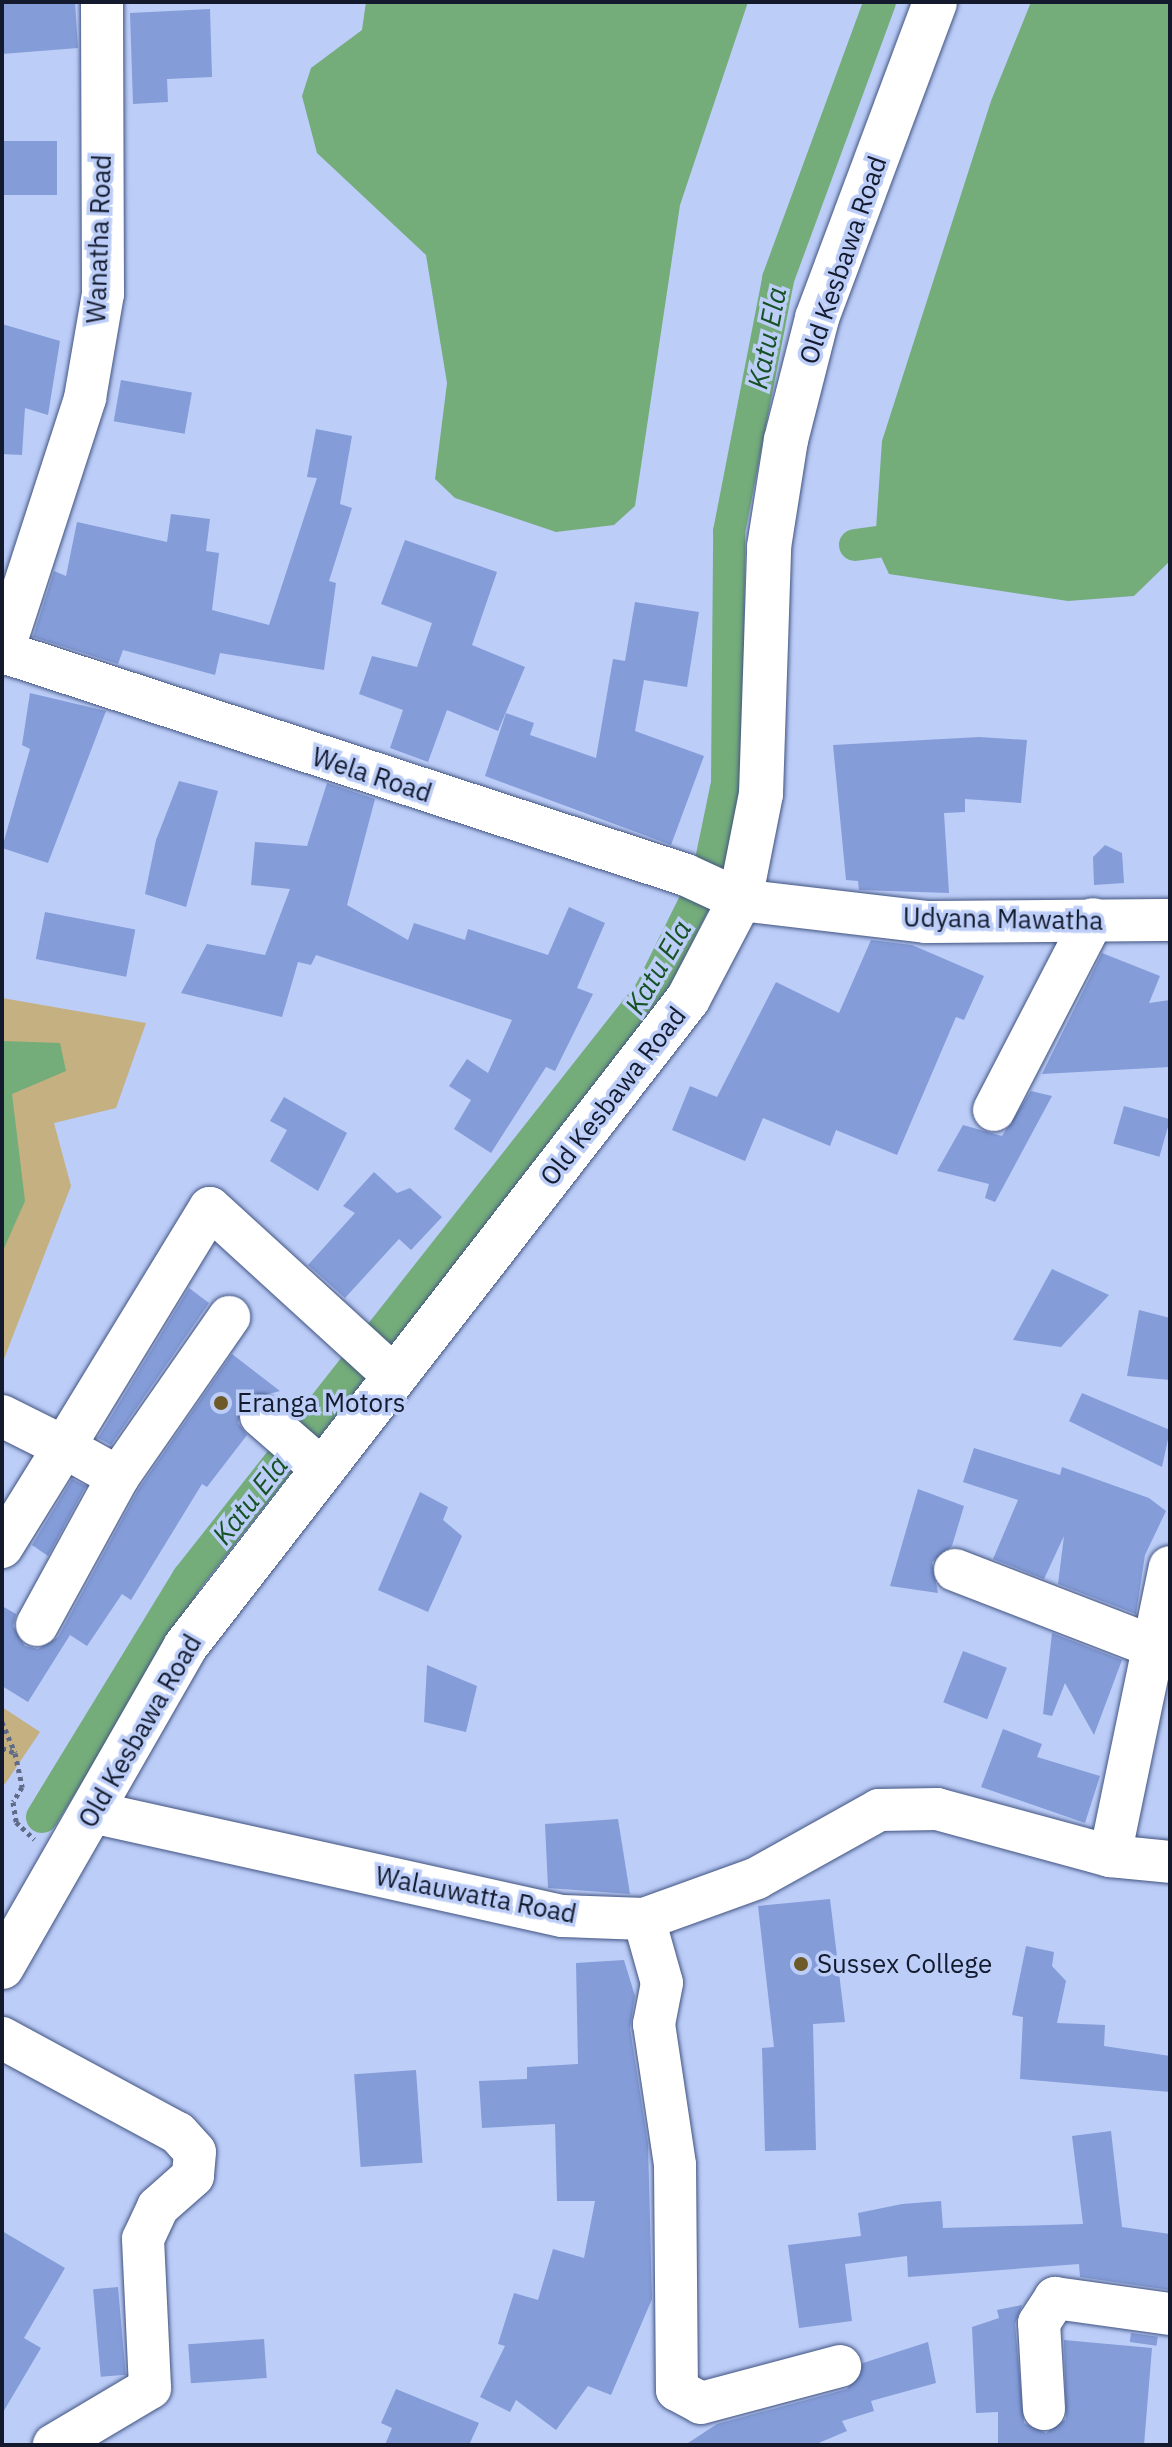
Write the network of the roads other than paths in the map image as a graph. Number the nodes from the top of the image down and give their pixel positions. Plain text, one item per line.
1 (102, 2) edge
2 (935, 2) edge
3 (2, 653) edge
4 (716, 888) junction
5 (1093, 919) junction
6 (1170, 920) edge
7 (994, 1110) dead end
8 (229, 1317) dead end
9 (395, 1377) junction
10 (2, 1416) edge
11 (261, 1416) dead end
12 (64, 1447) junction
13 (322, 1469) junction
14 (118, 1477) junction
15 (2, 1547) edge
16 (1170, 1567) edge
17 (955, 1570) dead end
18 (37, 1625) dead end
19 (1155, 1647) junction
20 (1154, 1718) edge
21 (92, 1812) junction
22 (1110, 1856) junction
23 (1170, 1862) edge
24 (644, 1919) junction
25 (2, 1967) edge
26 (2, 2038) edge
27 (1170, 2314) edge
28 (840, 2366) dead end
29 (1044, 2409) dead end
30 (54, 2445) edge

1 - 3 street, Wanatha Road
2 - 4 main road, Old Kesbawa Road
3 - 4 street, Wela Road
4 - 5 street, Udyana Mawatha
4 - 9 main road, Old Kesbawa Road
5 - 6 street, Udyana Mawatha
5 - 7 street
8 - 14 street
9 - 12 street
9 - 13 main road, Old Kesbawa Road
10 - 12 street
11 - 13 street
12 - 14 street
12 - 15 street
13 - 21 main road, Old Kesbawa Road
14 - 18 street
16 - 19 street
17 - 19 street
19 - 20 street
20 - 22 street
21 - 24 street, Walauwatta Road
21 - 25 main road, Old Kesbawa Road
22 - 23 street, Walauwatta Road
22 - 24 street, Walauwatta Road
24 - 28 street
26 - 30 street
27 - 29 street

